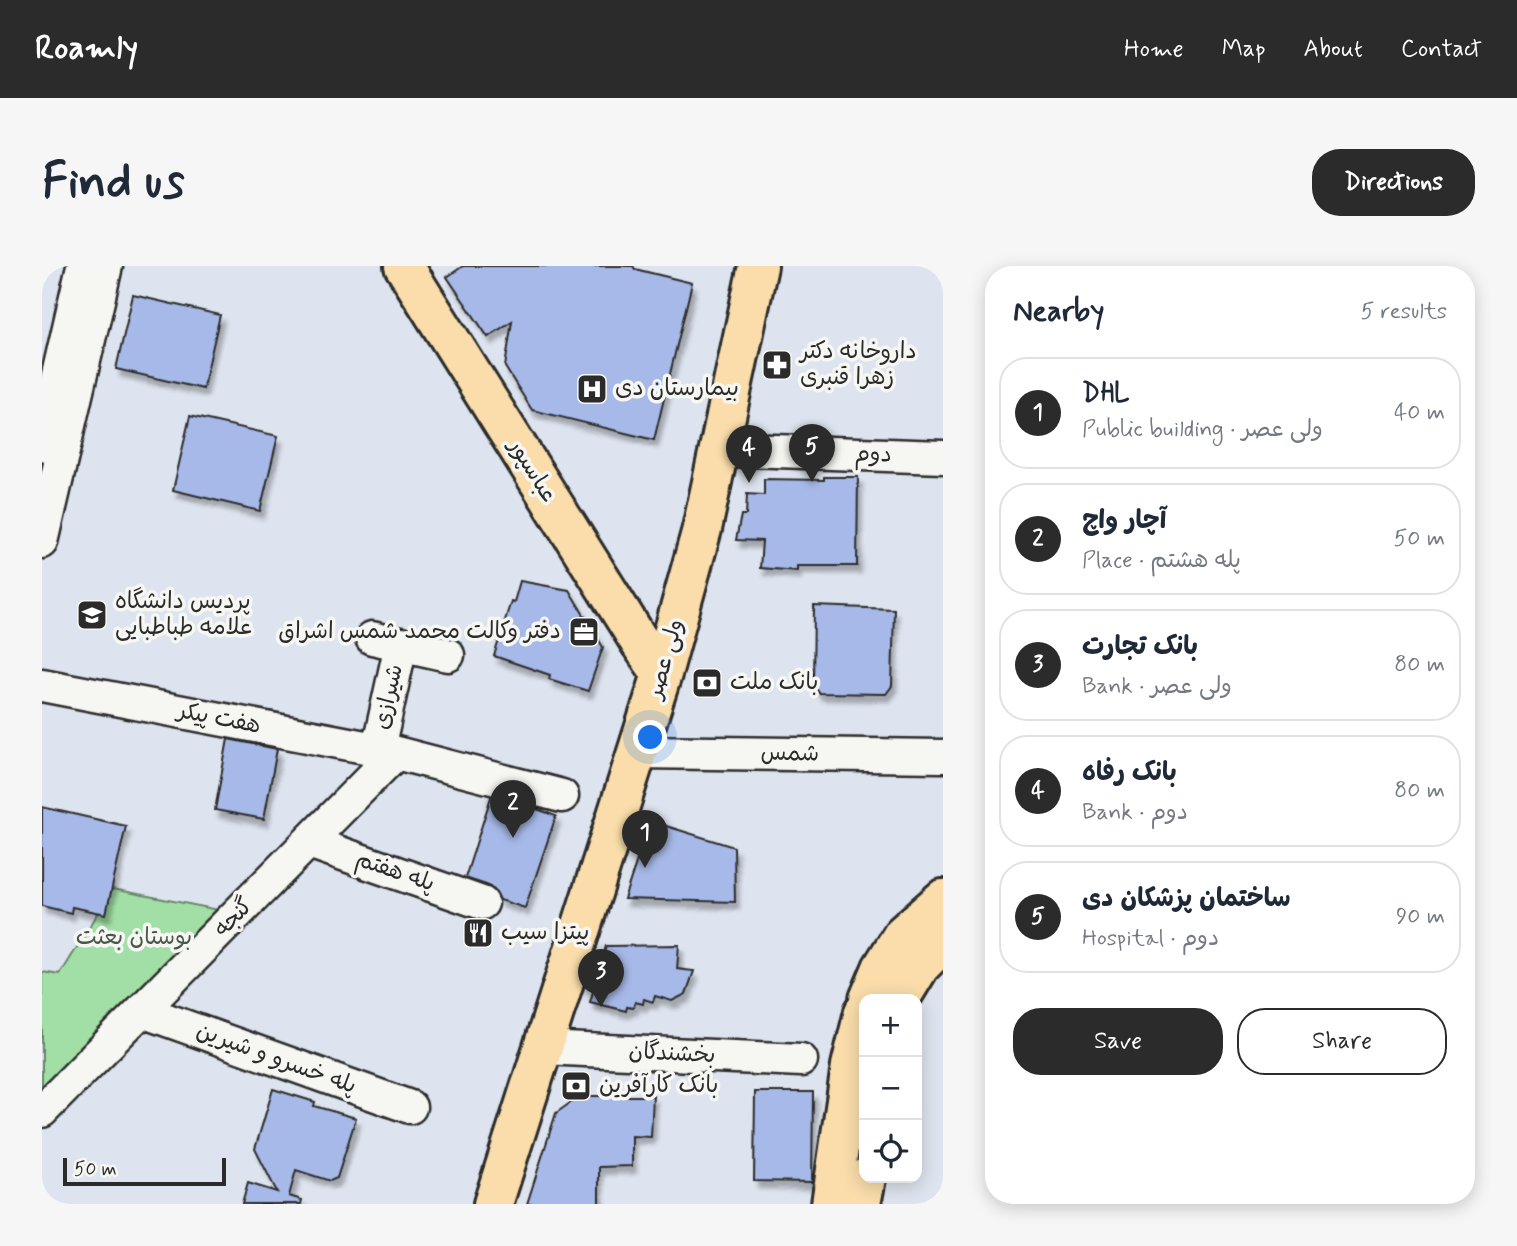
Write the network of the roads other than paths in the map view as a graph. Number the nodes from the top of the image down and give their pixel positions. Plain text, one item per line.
1 (83, 266) edge
2 (106, 266) edge
3 (404, 266) edge
4 (758, 266) edge
5 (62, 359) edge
6 (42, 445) edge
7 (719, 449) junction
8 (943, 457) edge
9 (42, 542) edge
10 (448, 655) dead end
11 (662, 674) junction
12 (42, 685) edge
13 (387, 752) junction
14 (637, 752) junction
15 (943, 756) edge
16 (562, 796) dead end
17 (309, 842) junction
18 (943, 899) edge
19 (482, 902) dead end
20 (943, 943) edge
21 (871, 994) edge
22 (903, 994) edge
23 (142, 1011) junction
24 (859, 1033) edge
25 (543, 1048) junction
26 (801, 1060) dead end
27 (410, 1107) dead end
28 (42, 1111) edge
29 (865, 1183) edge
30 (493, 1204) edge
31 (831, 1204) edge
32 (861, 1204) edge

1 - 5 street
2 - 5 street
3 - 11 main road, عباسپور
4 - 7 main road, ولی عصر
5 - 6 street
5 - 9 street
7 - 8 street, دوم
7 - 11 main road, ولی عصر
10 - 13 street, شیرازی
11 - 14 main road, ولی عصر
12 - 13 street, هفت پیکر
13 - 16 street, هفت پیکر
13 - 17 street, گنجه
14 - 15 street, شمس
14 - 25 main road, ولی عصر
17 - 19 street, پله هفتم
17 - 23 street, گنجه
18 - 21 main road
20 - 22 main road
23 - 27 street, پله خسرو و شیرین
23 - 28 street, گنجه
24 - 31 main road
25 - 26 street, بخشندگان
25 - 30 main road, ولی عصر
29 - 32 main road

